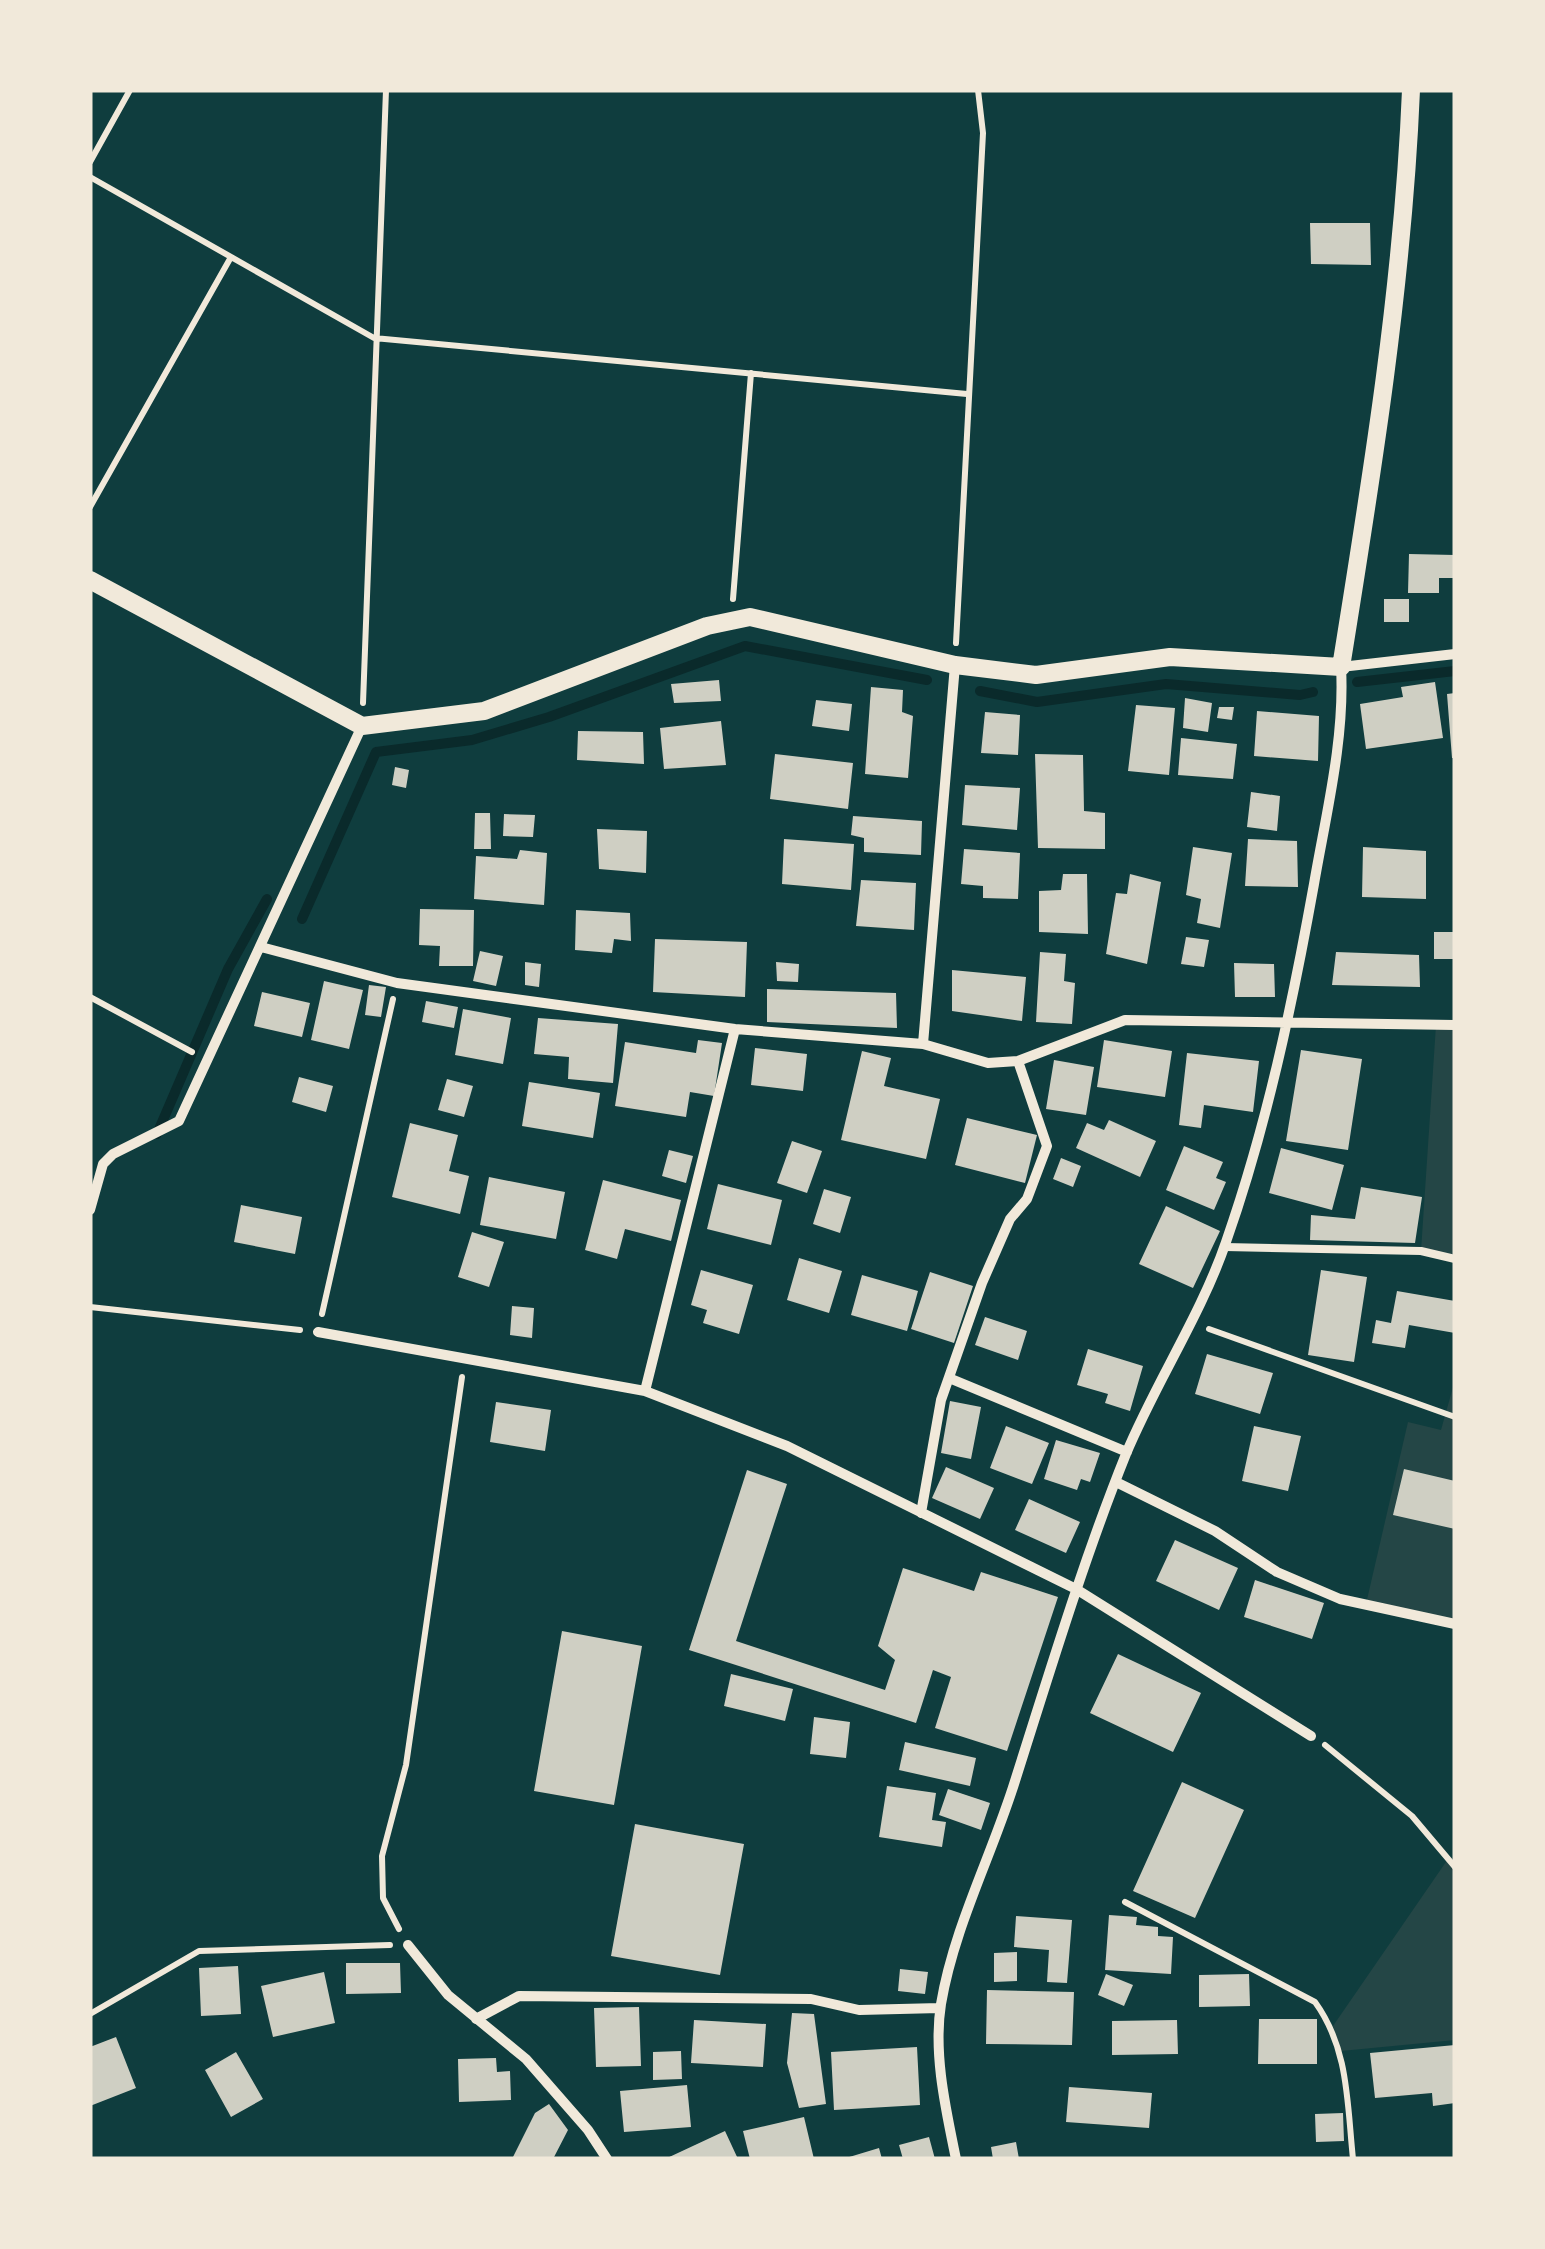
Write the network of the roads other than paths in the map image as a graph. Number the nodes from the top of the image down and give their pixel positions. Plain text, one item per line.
1 (1411, 90) edge
2 (90, 580) edge
3 (1455, 654) edge
4 (956, 664) junction
5 (1342, 667) junction
6 (362, 726) junction
7 (261, 946) junction
8 (1289, 1023) junction
9 (1455, 1026) edge
10 (735, 1029) junction
11 (923, 1044) junction
12 (1018, 1061) junction
13 (90, 1210) edge
14 (1224, 1247) junction
15 (1455, 1259) edge
16 (318, 1332) road end
17 (949, 1378) junction
18 (645, 1391) junction
19 (1127, 1452) junction
20 (1116, 1482) junction
21 (921, 1513) junction
22 (1076, 1590) junction
23 (1455, 1624) edge
24 (1312, 1736) road end
25 (408, 1945) road end
26 (940, 2008) junction
27 (476, 2018) junction
28 (607, 2159) edge
29 (956, 2159) edge

1 - 5 street
2 - 6 street
3 - 5 street
4 - 5 street
4 - 6 street
4 - 11 street
5 - 8 street
6 - 7 street
7 - 10 street
7 - 13 street
8 - 9 street
8 - 12 street
8 - 14 street
10 - 11 street
10 - 18 street
11 - 12 street
12 - 17 street
14 - 15 lane
14 - 19 street
16 - 18 street
17 - 19 street
17 - 21 street
18 - 21 street
19 - 20 street
20 - 22 street
20 - 23 street
21 - 22 street
22 - 24 street
22 - 26 street
25 - 27 street
26 - 27 street
26 - 29 street
27 - 28 street

